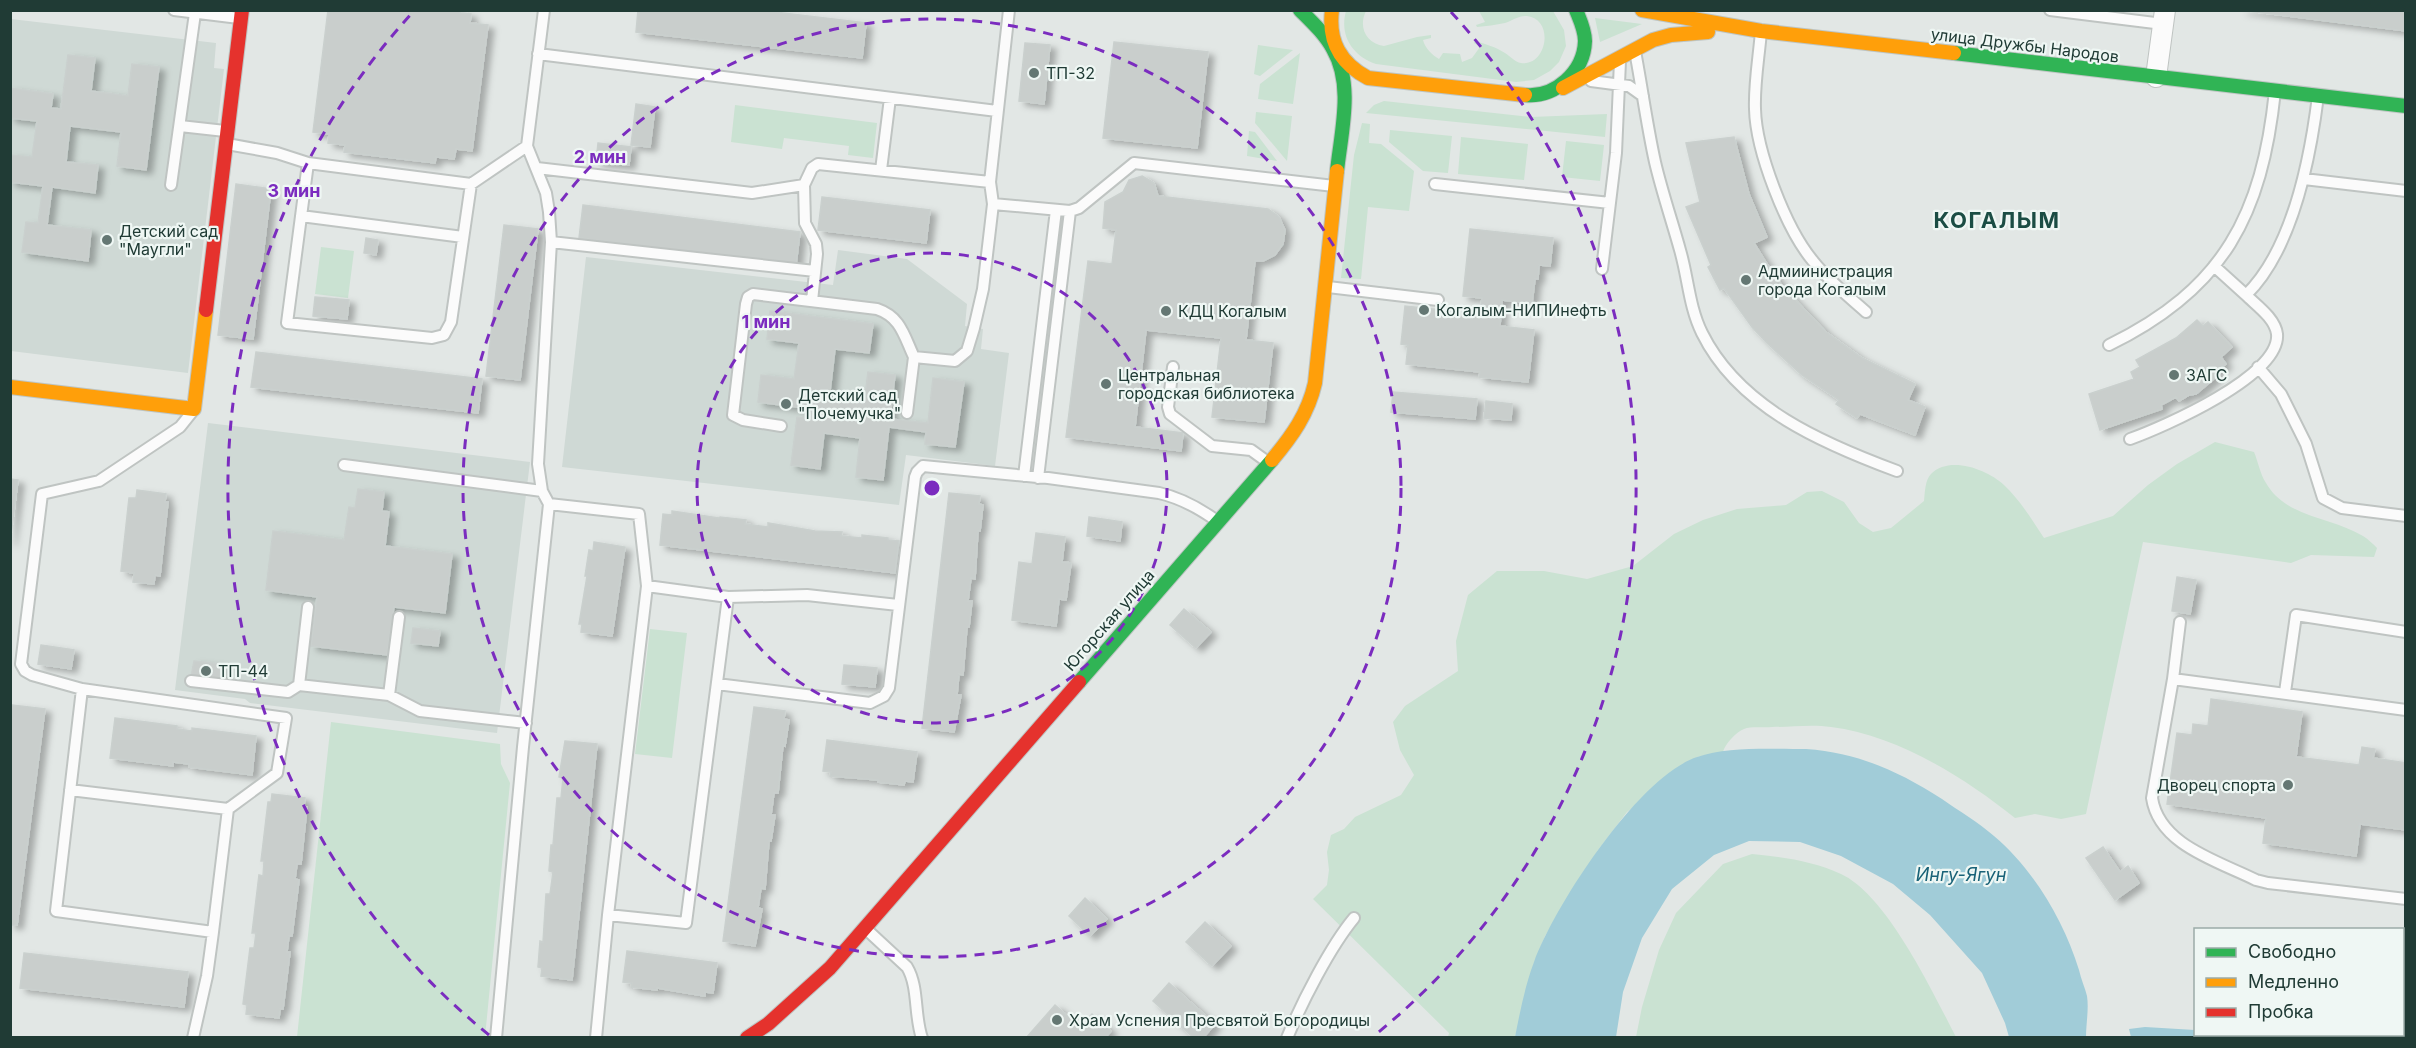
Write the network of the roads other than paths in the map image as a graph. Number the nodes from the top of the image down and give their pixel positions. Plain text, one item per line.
1 (174, 10) edge
2 (544, 10) edge
3 (1009, 10) edge
4 (1300, 10) edge
5 (1332, 10) edge
6 (1576, 10) edge
7 (1642, 10) edge
8 (2050, 10) edge
9 (195, 13) junction
10 (2085, 13) edge
11 (242, 14) edge
12 (2164, 17) edge
13 (1761, 31) junction
14 (1635, 51) junction
15 (538, 54) junction
16 (1338, 54) junction
17 (1620, 59) junction
18 (2156, 77) junction
19 (1582, 79) junction
20 (1398, 83) junction
21 (1619, 85) junction
22 (2275, 91) junction
23 (1375, 92) dead end
24 (1550, 92) junction
25 (1643, 96) junction
26 (2318, 96) junction
27 (890, 98) junction
28 (1361, 105) dead end
29 (2406, 106) edge
30 (997, 111) junction
31 (180, 126) junction
32 (228, 138) junction
33 (527, 146) junction
34 (1341, 148) junction
35 (308, 163) junction
36 (537, 168) junction
37 (881, 170) junction
38 (2304, 179) junction
39 (990, 182) junction
40 (471, 184) junction
41 (1435, 184) dead end
42 (171, 185) dead end
43 (804, 185) junction
44 (1337, 186) junction
45 (2406, 191) edge
46 (1610, 203) junction
47 (993, 204) junction
48 (1056, 210) junction
49 (1070, 211) junction
50 (301, 216) junction
51 (463, 237) junction
52 (551, 242) junction
53 (2214, 266) junction
54 (1602, 269) dead end
55 (815, 271) junction
56 (1326, 287) junction
57 (2246, 295) junction
58 (1438, 300) dead end
59 (812, 301) junction
60 (1866, 312) dead end
61 (2109, 345) dead end
62 (914, 357) junction
63 (1173, 367) dead end
64 (2258, 367) junction
65 (10, 387) edge
66 (194, 409) junction
67 (907, 413) dead end
68 (781, 426) dead end
69 (2130, 439) dead end
70 (1269, 463) junction
71 (344, 465) dead end
72 (1898, 471) dead end
73 (1024, 476) junction
74 (1038, 478) junction
75 (543, 491) junction
76 (549, 504) junction
77 (2406, 516) edge
78 (1217, 521) junction
79 (647, 586) junction
80 (728, 597) junction
81 (898, 605) junction
82 (308, 607) dead end
83 (399, 618) dead end
84 (2180, 622) dead end
85 (2406, 632) edge
86 (2173, 679) junction
87 (191, 681) dead end
88 (717, 684) junction
89 (299, 685) junction
90 (82, 689) junction
91 (2285, 692) junction
92 (389, 695) junction
93 (2406, 710) edge
94 (526, 723) junction
95 (70, 790) junction
96 (228, 809) junction
97 (2406, 899) edge
98 (608, 915) junction
99 (1354, 918) dead end
100 (865, 928) junction
101 (213, 932) junction
102 (193, 1038) edge
103 (496, 1038) edge
104 (596, 1038) edge
105 (747, 1038) edge
106 (922, 1038) edge
107 (1287, 1038) edge

1 - 9 lane
2 - 15 lane
3 - 30 lane
4 - 16 street
5 - 16 street
6 - 24 street
7 - 13 street, улица Дружбы Народов
8 - 10 lane
9 - 11 lane
9 - 31 lane
10 - 12 lane
11 - 32 street
12 - 18 street
13 - 14 street
13 - 18 street, улица Дружбы Народов
13 - 60 lane
14 - 17 street
14 - 25 lane
15 - 27 lane
15 - 33 lane
16 - 20 street
16 - 34 street, Югорская улица
17 - 19 street
17 - 21 lane
18 - 22 street, улица Дружбы Народов
19 - 21 lane
19 - 24 street
20 - 23 street
20 - 24 street
21 - 25 lane
21 - 46 lane
22 - 26 street, улица Дружбы Народов
22 - 53 lane
25 - 72 lane
26 - 29 street, улица Дружбы Народов
26 - 38 lane
27 - 30 lane
27 - 37 lane
28 - 34 street
30 - 39 lane
31 - 32 lane
31 - 42 lane
32 - 35 lane
32 - 66 street
33 - 36 lane
33 - 40 lane
34 - 44 street, Югорская улица
35 - 40 lane
35 - 50 lane
36 - 43 lane
36 - 52 lane
37 - 39 lane
37 - 43 lane
38 - 45 lane
38 - 57 lane
39 - 47 lane
40 - 51 lane
41 - 46 lane
43 - 55 lane
44 - 49 lane
44 - 56 street, Югорская улица
46 - 54 lane
47 - 48 lane
47 - 62 lane
48 - 49 lane
48 - 73 lane
49 - 74 lane
50 - 51 lane
50 - 51 lane
52 - 55 lane
52 - 75 lane
53 - 57 lane
53 - 61 lane
55 - 59 lane
56 - 58 lane
56 - 70 street, Югорская улица
57 - 64 lane
59 - 62 lane
59 - 68 lane
62 - 67 lane
63 - 70 lane
64 - 69 lane
64 - 77 lane
65 - 66 street
66 - 90 lane
70 - 78 street, Югорская улица
71 - 75 lane
73 - 74 lane
73 - 81 lane
74 - 78 lane
75 - 76 lane
76 - 79 lane
76 - 94 lane
78 - 100 street, Югорская улица
79 - 80 lane
79 - 98 lane
80 - 81 lane
80 - 88 lane
81 - 88 lane
82 - 89 lane
83 - 92 lane
84 - 86 lane
85 - 91 lane
86 - 91 lane
86 - 97 lane
87 - 89 lane
88 - 98 lane
89 - 92 lane
90 - 95 lane
90 - 96 lane
91 - 93 lane
92 - 94 lane
94 - 103 lane
95 - 96 lane
95 - 101 lane
96 - 101 lane
98 - 104 lane
99 - 107 lane
100 - 105 street, Югорская улица
100 - 106 lane
101 - 102 lane

